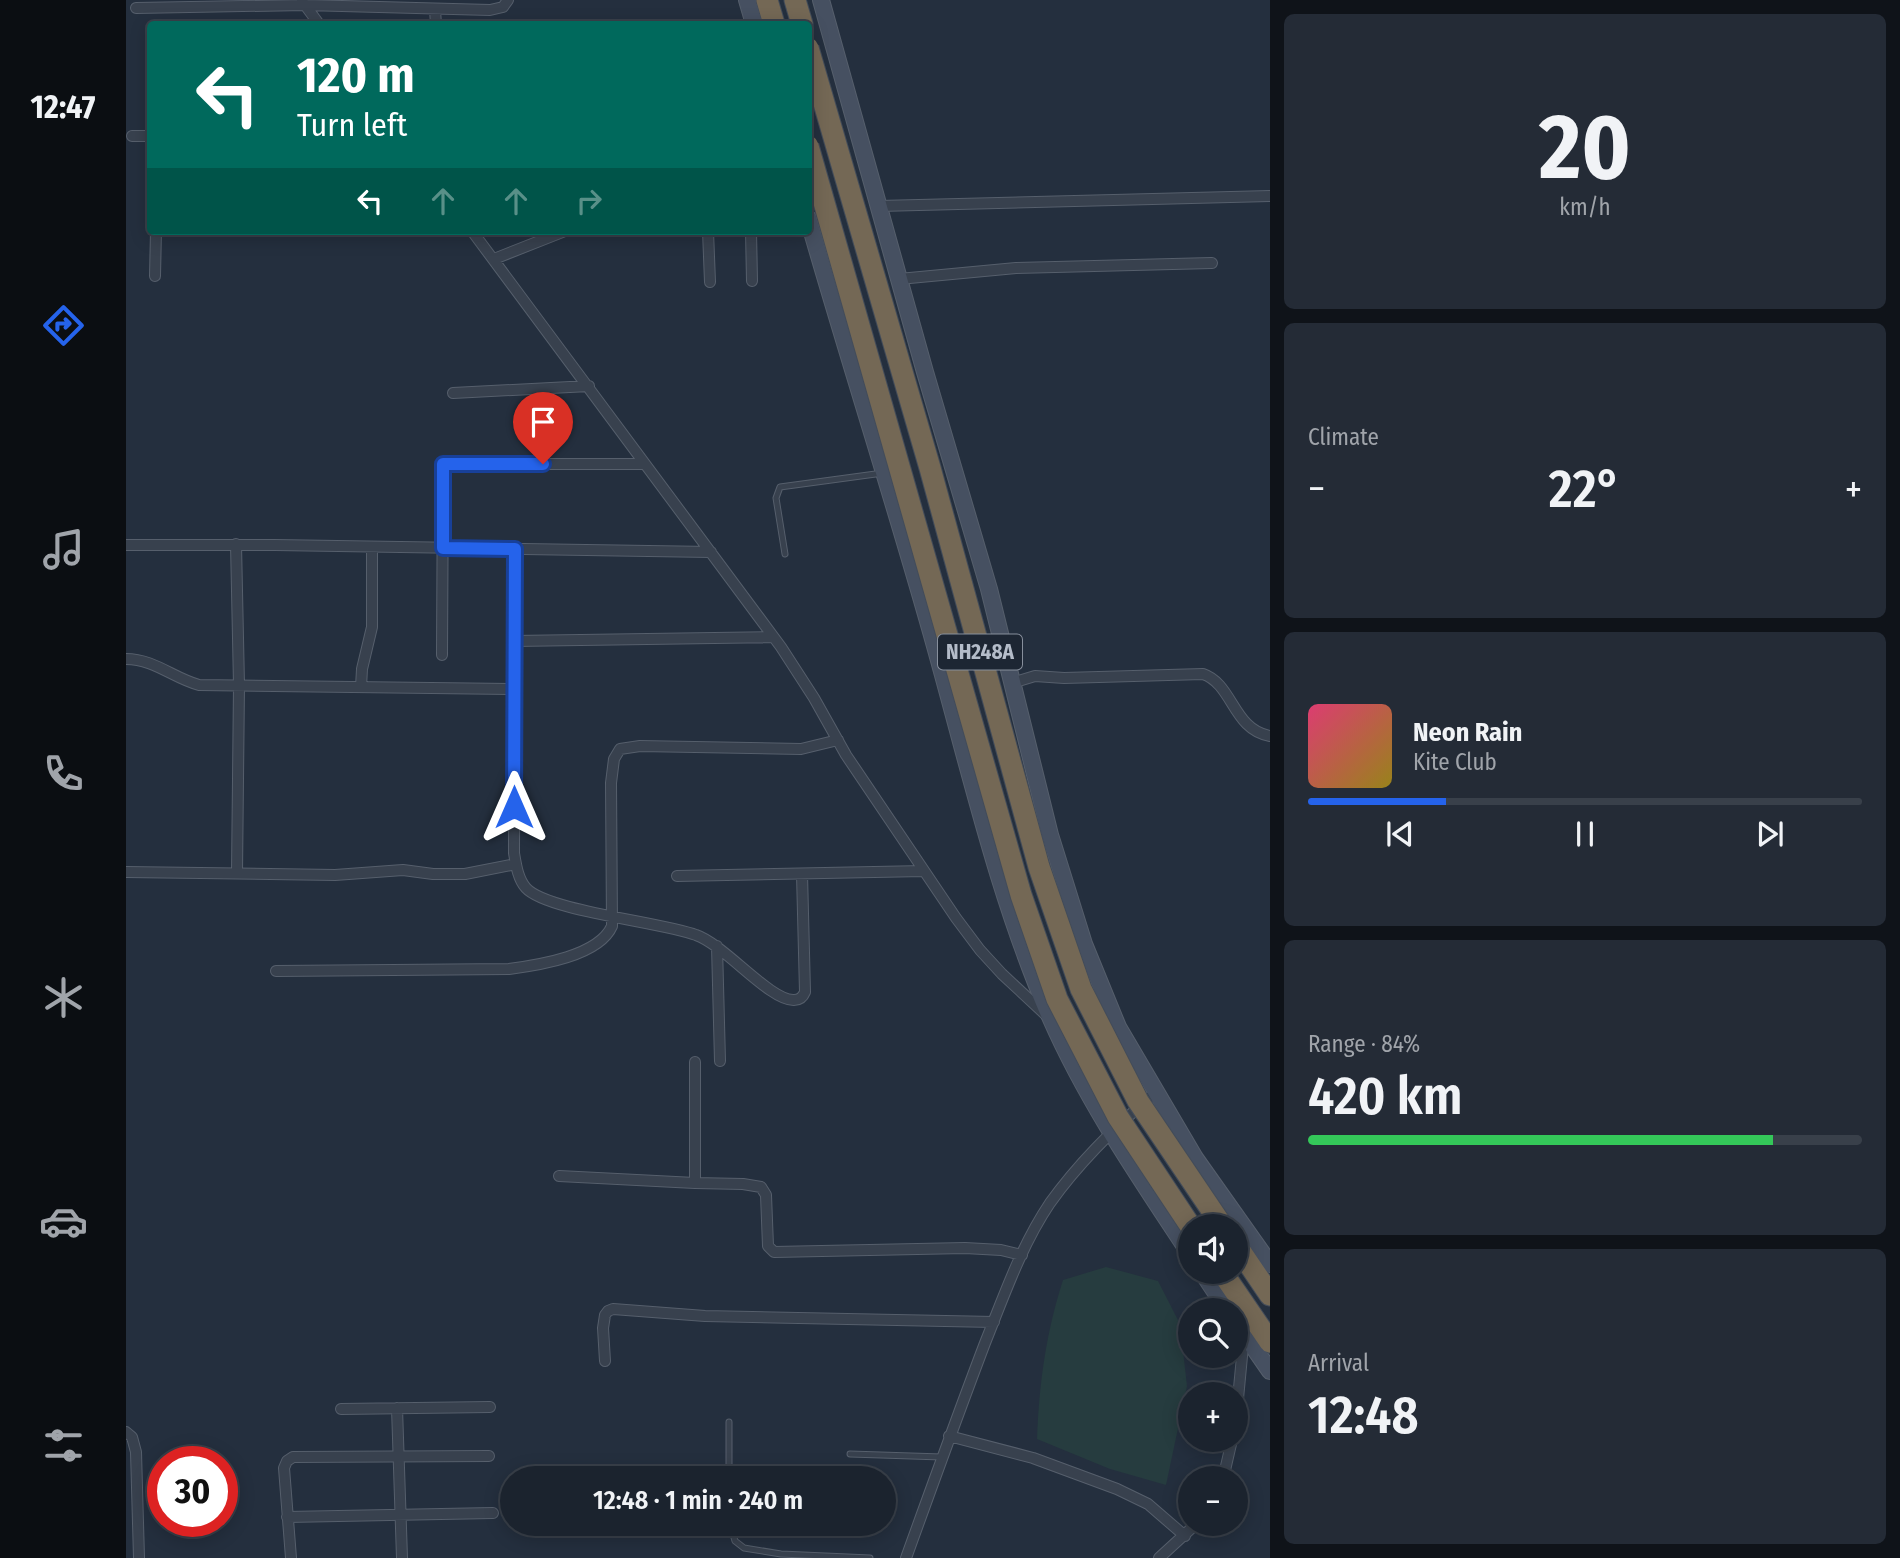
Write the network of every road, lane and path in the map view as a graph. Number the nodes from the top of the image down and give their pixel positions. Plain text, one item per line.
1 (508, 0) edge
2 (747, 0) edge
3 (766, 0) edge
4 (795, 0) edge
5 (821, 0) edge
6 (303, 3) edge
7 (136, 8) dead end
8 (435, 10) junction
9 (317, 21) edge
10 (436, 21) edge
11 (753, 21) edge
12 (773, 21) edge
13 (801, 21) edge
14 (812, 62) edge
15 (132, 136) dead end
16 (147, 136) edge
17 (812, 160) edge
18 (1270, 196) edge
19 (879, 206) junction
20 (812, 232) edge
21 (156, 235) edge
22 (475, 235) edge
23 (555, 235) edge
24 (708, 235) edge
25 (751, 235) edge
26 (494, 259) junction
27 (1212, 263) dead end
28 (155, 276) dead end
29 (899, 279) junction
30 (752, 281) dead end
31 (710, 282) dead end
32 (589, 386) junction
33 (453, 393) dead end
34 (644, 464) junction
35 (883, 473) junction
36 (236, 544) junction
37 (126, 545) edge
38 (372, 547) junction
39 (443, 548) junction
40 (515, 549) junction
41 (711, 552) junction
42 (785, 554) dead end
43 (773, 637) junction
44 (514, 641) junction
45 (442, 655) dead end
46 (126, 659) edge
47 (1012, 683) junction
48 (239, 685) junction
49 (360, 687) junction
50 (514, 690) junction
51 (1270, 736) edge
52 (838, 740) junction
53 (516, 864) junction
54 (924, 871) junction
55 (126, 872) edge
56 (237, 873) junction
57 (802, 874) junction
58 (677, 876) dead end
59 (612, 916) junction
60 (717, 946) junction
61 (276, 971) dead end
62 (1051, 1019) junction
63 (720, 1061) dead end
64 (695, 1062) dead end
65 (1156, 1092) junction
66 (1109, 1132) junction
67 (559, 1176) dead end
68 (695, 1183) junction
69 (1182, 1214) edge
70 (1214, 1214) edge
71 (1178, 1236) edge
72 (1022, 1255) junction
73 (1248, 1263) edge
74 (1270, 1264) edge
75 (1230, 1284) edge
76 (1270, 1295) edge
77 (994, 1322) junction
78 (1248, 1339) edge
79 (1270, 1342) edge
80 (605, 1361) dead end
81 (1270, 1371) edge
82 (490, 1407) dead end
83 (397, 1408) junction
84 (341, 1409) dead end
85 (729, 1422) dead end
86 (126, 1432) edge
87 (949, 1436) junction
88 (850, 1454) dead end
89 (399, 1456) junction
90 (489, 1456) dead end
91 (942, 1457) junction
92 (729, 1466) edge
93 (493, 1513) dead end
94 (400, 1514) junction
95 (287, 1517) junction
96 (1178, 1529) edge
97 (734, 1536) edge
98 (1185, 1536) edge
99 (139, 1558) edge
100 (291, 1558) edge
101 (402, 1558) edge
102 (870, 1558) edge
103 (906, 1558) edge
104 (1158, 1558) edge

1 - 8 street
2 - 11 main road
3 - 12 highway
4 - 13 highway
5 - 19 main road
6 - 7 street
6 - 8 street
6 - 9 street
8 - 10 street
14 - 70 highway, NH248A, bridge
15 - 16 street
17 - 69 highway, NH248A, bridge
18 - 19 street
19 - 29 main road
20 - 35 main road
21 - 28 street
22 - 26 street
23 - 26 street
24 - 31 street
25 - 30 street
26 - 32 street
27 - 29 street
29 - 47 main road
32 - 33 street
32 - 34 street
34 - 39 street
34 - 41 street
35 - 42 lane
35 - 62 main road
36 - 37 street
36 - 38 street
36 - 48 street
38 - 39 street
38 - 49 street
39 - 40 street
39 - 45 street
40 - 41 street
40 - 44 street
41 - 43 street
43 - 44 street
43 - 52 street
44 - 50 street
46 - 48 street
47 - 51 street
47 - 65 main road
48 - 49 street
48 - 56 street
49 - 50 street
50 - 53 street
52 - 54 street
52 - 59 street
53 - 56 street
53 - 59 street
54 - 57 street
54 - 62 street
55 - 56 street
57 - 58 street
57 - 60 street
59 - 60 street
59 - 61 street
60 - 63 street
62 - 66 main road
64 - 68 street
65 - 66 street
65 - 74 main road
66 - 71 main road
66 - 72 street
67 - 68 street
68 - 72 street
72 - 77 street
73 - 76 highway
75 - 79 highway
77 - 80 street
77 - 87 street
78 - 81 main road
82 - 83 street
83 - 84 street
83 - 89 street
85 - 92 lane
86 - 99 street
87 - 91 street
87 - 96 street
88 - 91 lane
89 - 90 street
89 - 94 street
89 - 95 street
91 - 103 street
93 - 94 street
94 - 95 street
94 - 101 street
95 - 100 street
97 - 102 lane
98 - 104 street

